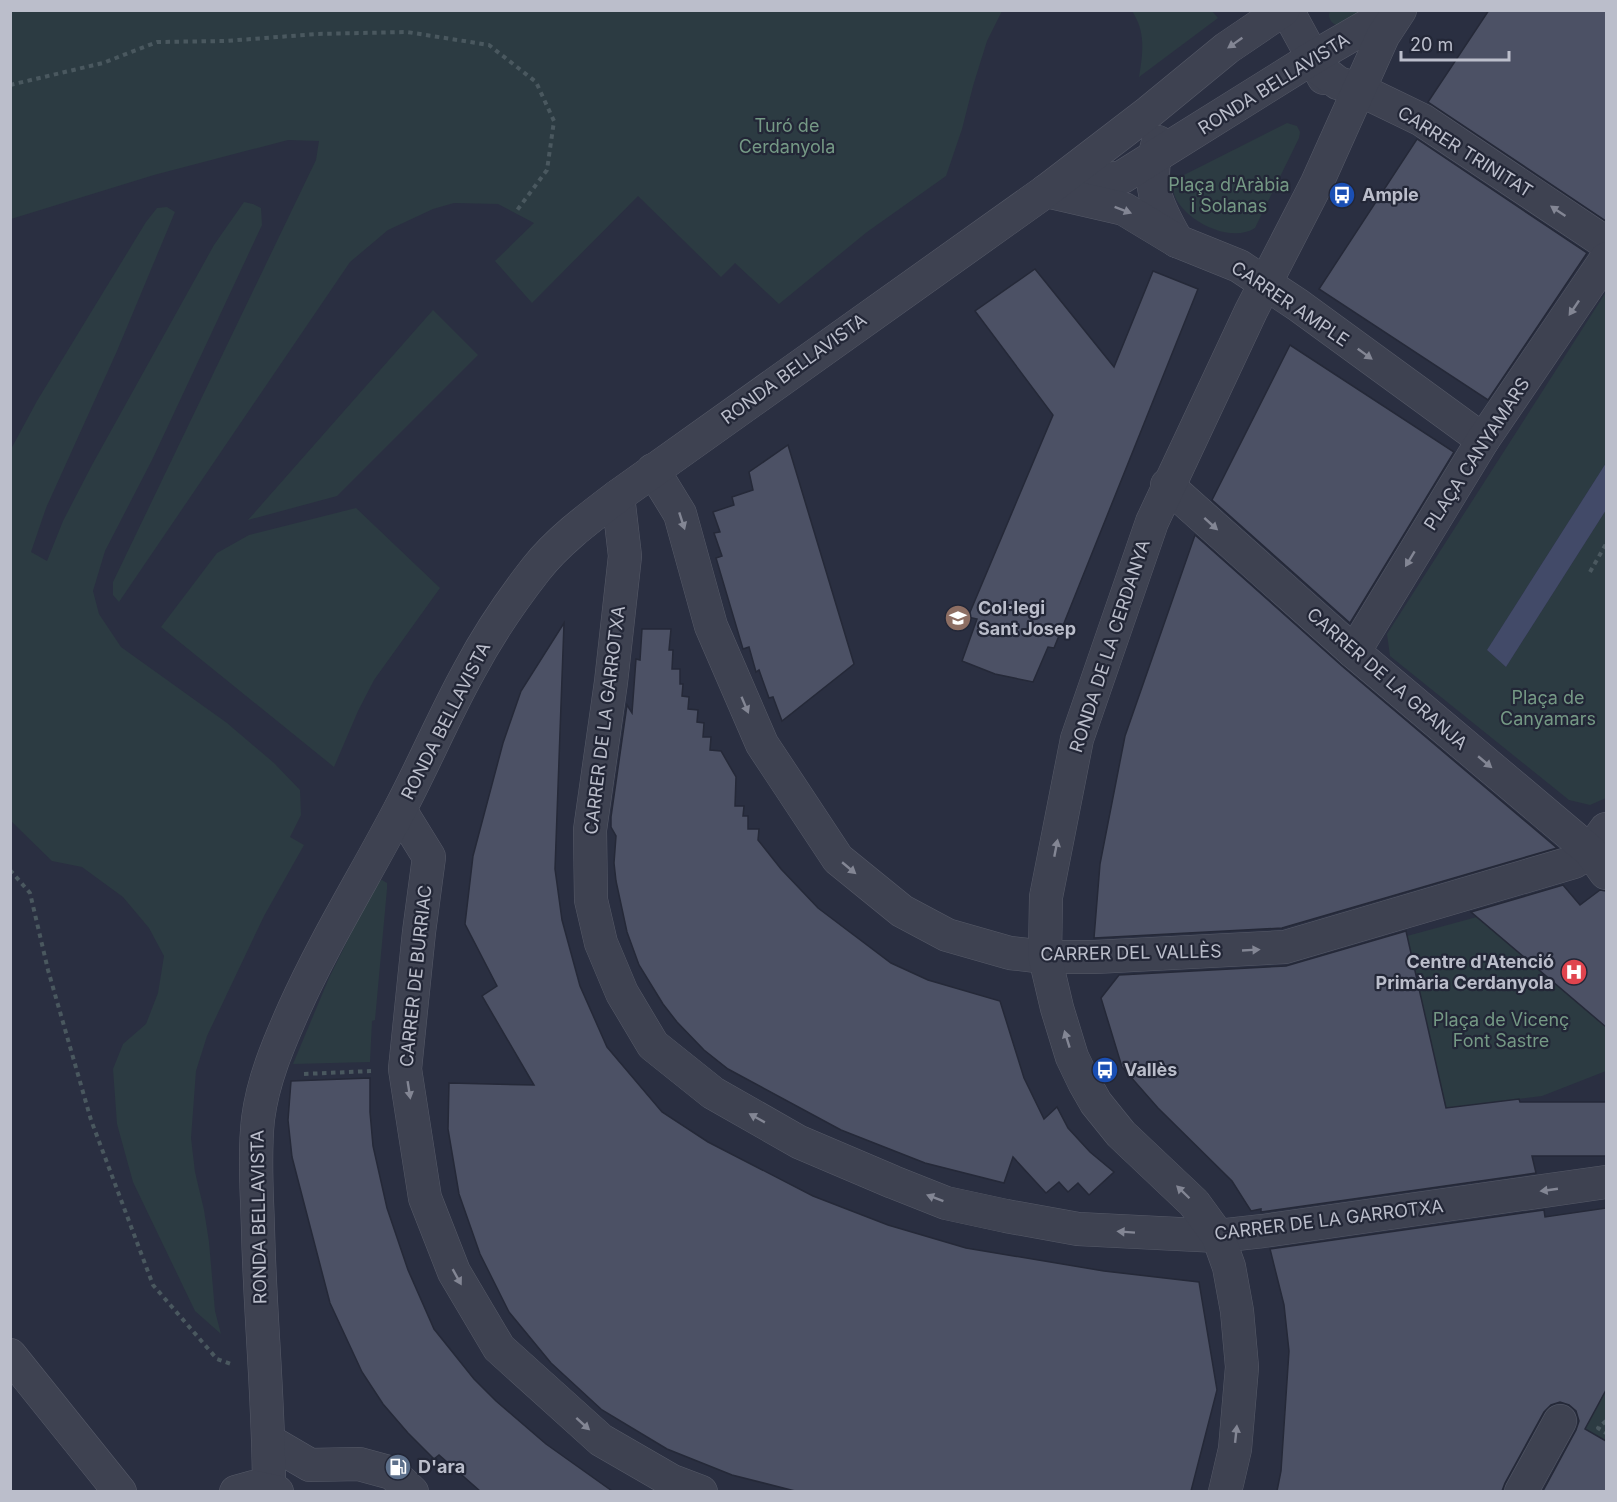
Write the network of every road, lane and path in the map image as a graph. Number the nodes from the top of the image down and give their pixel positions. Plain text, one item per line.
1 (1285, 10) edge
2 (1395, 10) edge
3 (1400, 10) edge
4 (1317, 63) junction
5 (1202, 70) junction
6 (10, 85) edge
7 (1360, 90) junction
8 (1338, 137) junction
9 (1154, 159) junction
10 (1046, 191) junction
11 (515, 213) dead end
12 (1177, 240) junction
13 (1606, 243) edge
14 (1606, 259) edge
15 (1267, 283) junction
16 (1483, 440) junction
17 (653, 470) junction
18 (1167, 485) junction
19 (618, 496) junction
20 (1606, 544) edge
21 (1590, 572) dead end
22 (1354, 652) junction
23 (400, 810) junction
24 (1601, 851) edge
25 (10, 870) edge
26 (1045, 957) junction
27 (405, 1069) junction
28 (303, 1074) dead end
29 (1606, 1182) edge
30 (1218, 1236) junction
31 (10, 1355) edge
32 (234, 1366) dead end
33 (1560, 1421) dead end
34 (1606, 1421) edge
35 (1606, 1433) edge
36 (269, 1441) junction
37 (359, 1464) junction
38 (273, 1490) edge
39 (120, 1491) edge
40 (236, 1491) edge
41 (412, 1491) edge
42 (701, 1491) edge
43 (1225, 1491) edge
44 (1521, 1491) edge

1 - 4 street
1 -> 5 street, RONDA BELLAVISTA
2 - 4 street, RONDA BELLAVISTA
3 - 7 street, RONDA DE LA CERDANYA
4 - 7 street, CARRER TRINITAT
4 - 8 street
4 - 9 street, RONDA BELLAVISTA
5 - 9 street, RONDA BELLAVISTA
5 - 10 street, RONDA BELLAVISTA
6 - 11 path
7 - 8 street, RONDA DE LA CERDANYA
13 -> 7 street, CARRER TRINITAT
8 - 15 street, RONDA DE LA CERDANYA
9 - 10 street, RONDA BELLAVISTA
9 - 12 street
10 -> 12 street, CARRER AMPLE
10 - 17 street, RONDA BELLAVISTA
12 - 15 street, CARRER AMPLE
14 -> 16 street, PLAÇA CANYAMARS
15 -> 16 street, CARRER AMPLE
15 - 18 street, RONDA DE LA CERDANYA
16 -> 22 street, PLAÇA CANYAMARS
17 - 19 street, RONDA BELLAVISTA
17 -> 26 street, CARRER DEL VALLÈS
18 -> 22 street, CARRER DE LA GRANJA
26 -> 18 street, RONDA DE LA CERDANYA
19 - 23 street, RONDA BELLAVISTA
30 -> 19 street, CARRER DE LA GARROTXA
20 - 21 path
22 -> 24 street, CARRER DE LA GRANJA
23 - 27 street, CARRER DE BURRIAC
23 - 36 street, RONDA BELLAVISTA
26 -> 24 street, CARRER DEL VALLÈS
25 - 32 path
30 -> 26 street, RONDA DE LA CERDANYA
27 - 28 path
27 -> 42 street, CARRER DE BURRIAC
29 -> 30 street, CARRER DE LA GARROTXA
43 -> 30 street, RONDA DE LA CERDANYA
31 - 39 street
33 - 44 street
34 - 35 path
36 - 37 street
36 - 38 street, RONDA BELLAVISTA
37 - 38 street
37 - 41 street
38 - 40 street

